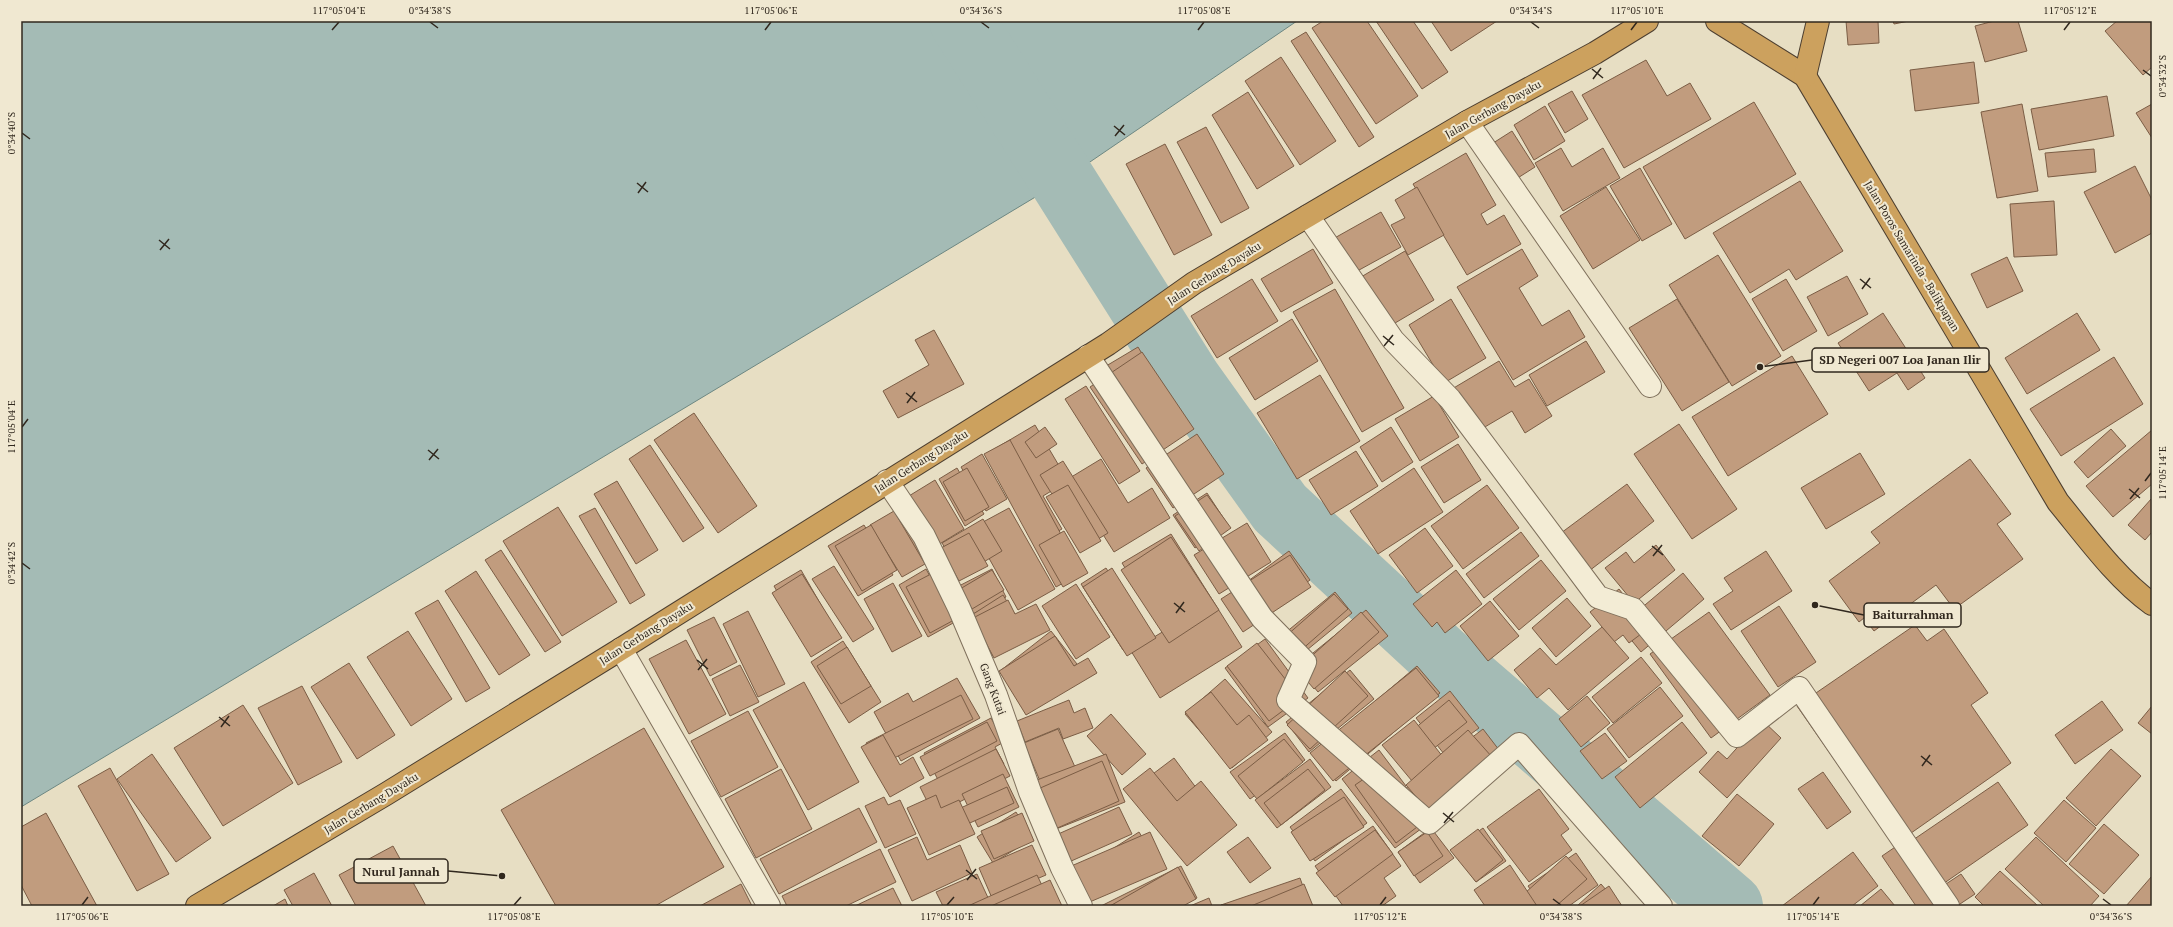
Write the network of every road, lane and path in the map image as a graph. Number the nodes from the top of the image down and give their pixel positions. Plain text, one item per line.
1 (1647, 21) edge
2 (1717, 21) edge
3 (1818, 21) edge
4 (1806, 76) junction
5 (1467, 122) junction
6 (1308, 216) junction
7 (1088, 356) junction
8 (1650, 386) dead end
9 (887, 481) junction
10 (2152, 604) edge
11 (621, 649) junction
12 (197, 906) edge
13 (768, 906) edge
14 (1080, 906) edge
15 (1660, 906) edge
16 (1948, 906) edge

1 - 5 highway, Jalan Gerbang Dayaku
2 - 4 highway, Jalan Poros Samarinda - Balikpapan
3 - 4 highway
4 - 10 highway, Jalan Poros Samarinda - Balikpapan
5 - 6 highway, Jalan Gerbang Dayaku
5 - 8 street
6 - 7 highway, Jalan Gerbang Dayaku
6 - 16 street
7 - 9 highway, Jalan Gerbang Dayaku
7 - 15 street
9 - 11 highway, Jalan Gerbang Dayaku
9 - 14 street, Gang Kutai
11 - 12 highway, Jalan Gerbang Dayaku
11 - 13 street

